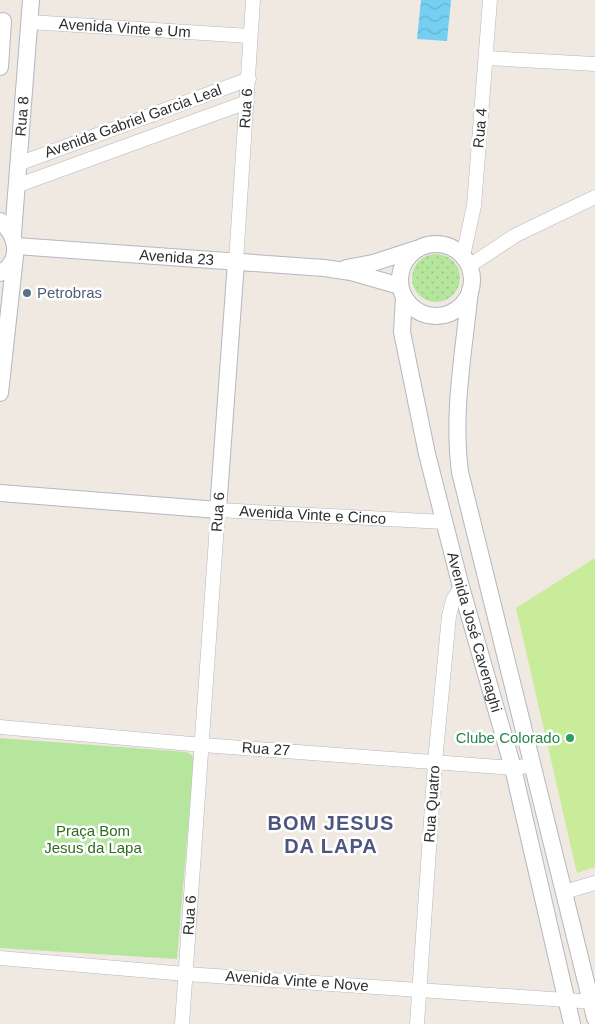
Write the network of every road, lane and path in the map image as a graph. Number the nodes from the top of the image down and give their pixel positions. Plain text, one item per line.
1 (30, 0) edge
2 (254, 0) edge
3 (490, 0) edge
4 (2, 21) edge
5 (29, 22) junction
6 (250, 36) junction
7 (486, 58) junction
8 (595, 64) edge
9 (0, 67) edge
10 (249, 79) junction
11 (247, 102) junction
12 (46, 153) junction
13 (18, 164) junction
14 (51, 173) junction
15 (16, 186) junction
16 (595, 197) edge
17 (0, 221) edge
18 (14, 245) junction
19 (418, 248) junction
20 (466, 261) junction
21 (236, 262) junction
22 (337, 270) junction
23 (0, 273) edge
24 (470, 290) junction
25 (402, 292) junction
26 (2, 340) edge
27 (0, 393) edge
28 (0, 493) edge
29 (218, 510) junction
30 (445, 522) junction
31 (461, 587) junction
32 (0, 727) edge
33 (203, 745) junction
34 (435, 762) junction
35 (533, 765) junction
36 (513, 768) junction
37 (595, 883) edge
38 (564, 892) junction
39 (0, 958) edge
40 (186, 974) junction
41 (419, 990) junction
42 (568, 1001) junction
43 (594, 1007) edge
44 (182, 1024) edge
45 (417, 1024) edge
46 (572, 1024) edge

1 - 5 street, Rua 8
2 - 6 street, Rua 6
3 - 7 street, Rua 4
4 - 5 street, Avenida Vinte e Um
4 - 9 street
5 - 6 street, Avenida Vinte e Um
5 - 13 street, Rua 8
6 - 10 street, Rua 6
7 - 8 street
7 - 20 street, Rua 4
10 - 11 street, Rua 6
10 - 12 street, Avenida Gabriel Garcia Leal
11 - 14 street, Avenida Gabriel Garcia Leal
11 - 21 street, Rua 6
12 - 13 street, Avenida Gabriel Garcia Leal
12 - 14 street
13 - 15 street, Rua 8
14 - 15 street, Avenida Gabriel Garcia Leal
15 - 18 street, Rua 8
16 - 20 street
17 - 18 street
18 - 21 street, Avenida 23
18 - 23 street
18 - 26 street, Rua 8
19 - 20 street
19 - 22 street, Avenida 23
19 - 25 street
20 - 24 street
21 - 22 street, Avenida 23
21 - 29 street, Rua 6
22 - 25 street, Avenida 23
24 - 25 street
24 - 35 street, Avenida José Cavenaghi
25 - 30 street, Avenida José Cavenaghi
26 - 27 street, Rua 8
28 - 29 street, Avenida Vinte e Cinco
29 - 30 street, Avenida Vinte e Cinco
29 - 33 street, Rua 6
30 - 31 street, Avenida José Cavenaghi
31 - 34 street, Rua Quatro
31 - 36 street, Avenida José Cavenaghi
32 - 33 street, Rua 27
33 - 34 street, Rua 27
33 - 40 street, Rua 6
34 - 36 street, Rua 27
34 - 41 street, Rua Quatro
35 - 36 street, Rua 27
35 - 38 street, Avenida José Cavenaghi
36 - 42 street, Avenida José Cavenaghi
37 - 38 street
38 - 43 street, Avenida José Cavenaghi
39 - 40 street, Avenida Vinte e Nove
40 - 41 street, Avenida Vinte e Nove
40 - 44 street, Rua 6
41 - 42 street, Avenida Vinte e Nove
41 - 45 street, Rua Quatro
42 - 43 street, Avenida Vinte e Nove
42 - 46 street, Avenida José Cavenaghi

